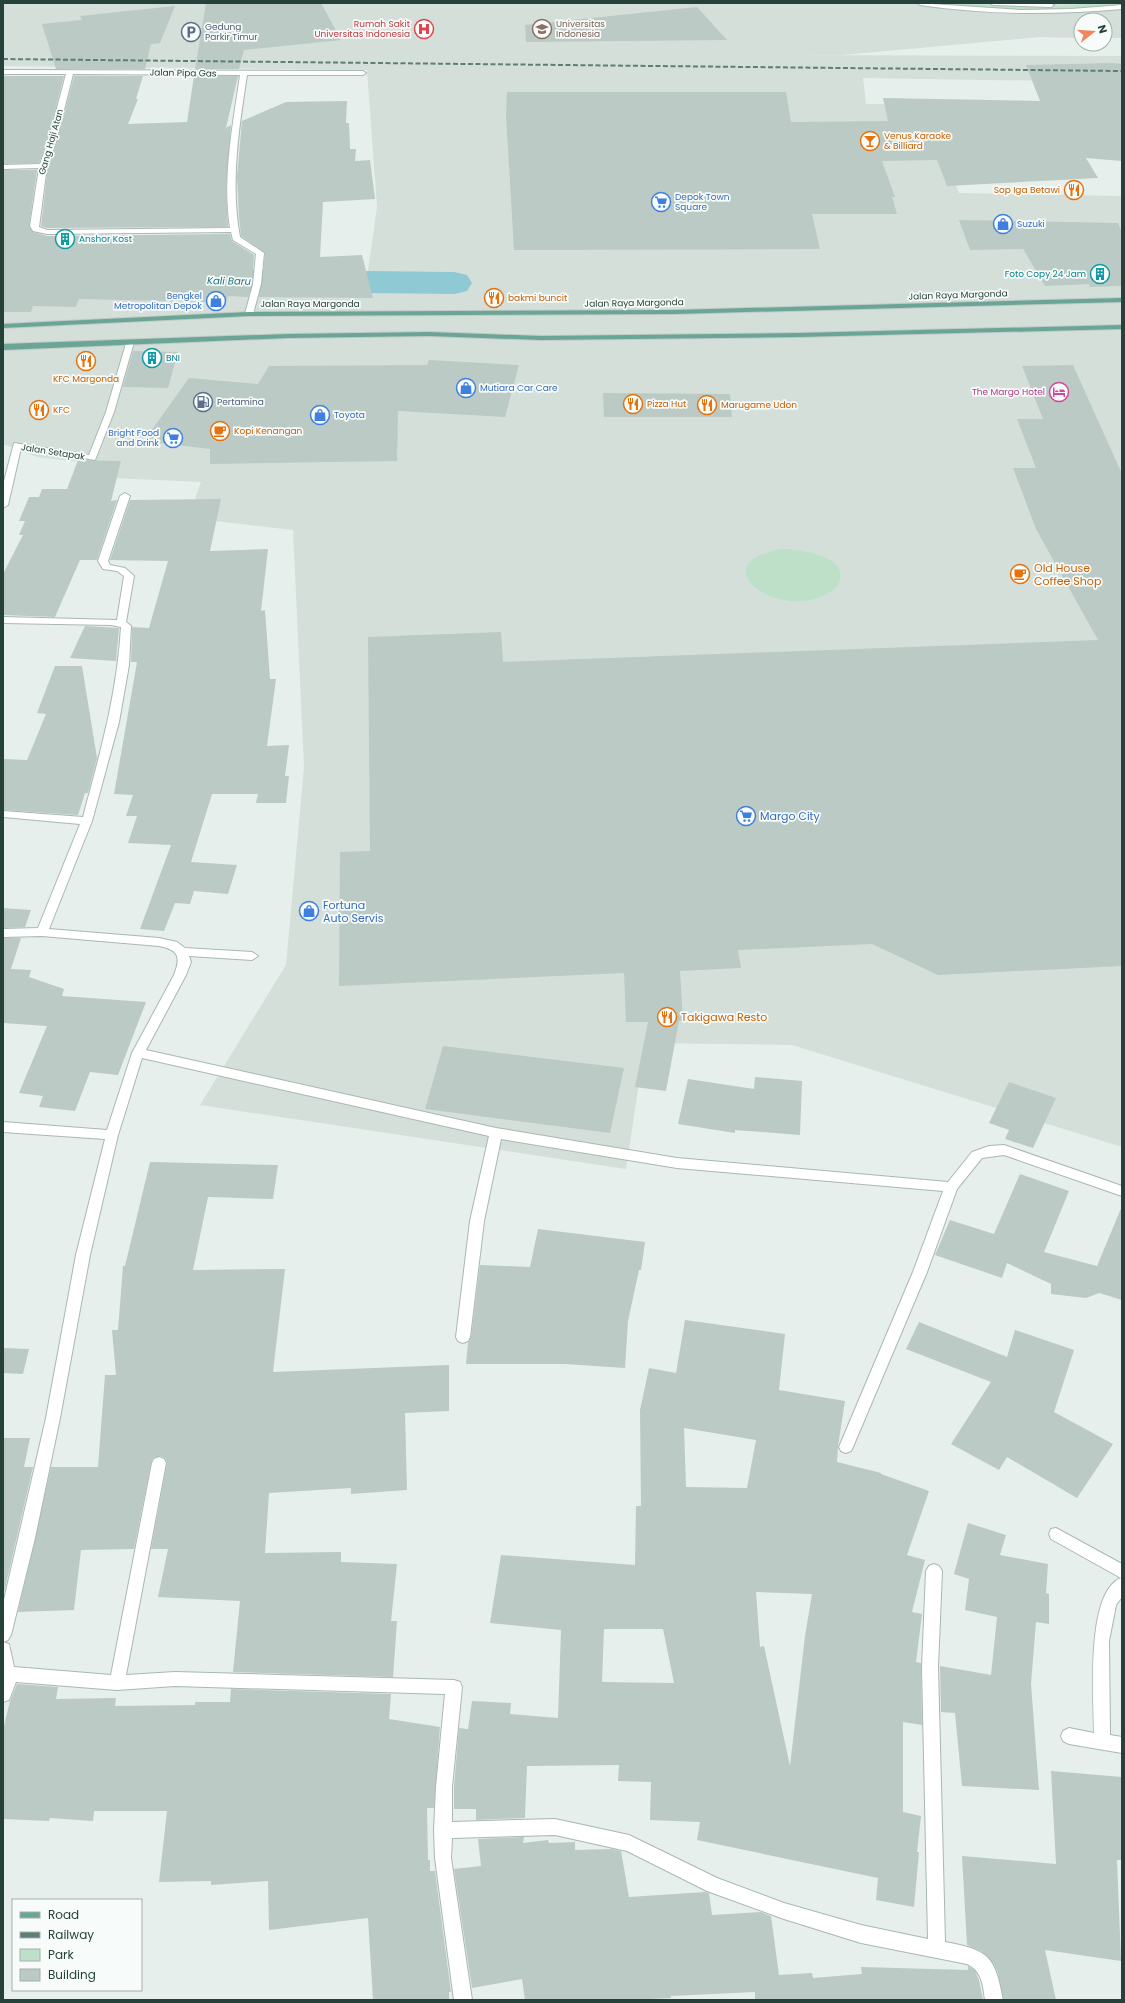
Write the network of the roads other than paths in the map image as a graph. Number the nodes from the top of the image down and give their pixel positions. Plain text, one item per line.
1 (920, 3) edge
2 (993, 3) edge
3 (1077, 3) edge
4 (1122, 7) edge
5 (3, 72) edge
6 (70, 72) junction
7 (244, 74) junction
8 (363, 74) dead end
9 (43, 166) junction
10 (3, 167) edge
11 (234, 230) junction
12 (1122, 300) edge
13 (249, 314) junction
14 (417, 314) junction
15 (3, 326) edge
16 (1122, 327) edge
17 (416, 334) junction
18 (130, 342) junction
19 (3, 347) edge
20 (125, 496) dead end
21 (4, 502) edge
22 (3, 620) edge
23 (121, 623) junction
24 (3, 814) edge
25 (87, 821) junction
26 (42, 932) junction
27 (3, 933) edge
28 (182, 952) junction
29 (252, 956) dead end
30 (138, 1053) junction
31 (3, 1127) edge
32 (496, 1133) junction
33 (112, 1135) junction
34 (951, 1187) junction
35 (1122, 1191) edge
36 (463, 1337) dead end
37 (846, 1447) dead end
38 (159, 1463) dead end
39 (1056, 1534) dead end
40 (934, 1571) dead end
41 (1122, 1572) edge
42 (1122, 1584) edge
43 (3, 1635) edge
44 (3, 1649) edge
45 (7, 1674) junction
46 (117, 1683) junction
47 (3, 1695) edge
48 (1069, 1736) dead end
49 (1102, 1740) junction
50 (1122, 1745) edge
51 (442, 1830) junction
52 (937, 1949) junction
53 (463, 2000) edge
54 (994, 2000) edge

1 - 4 street
2 - 3 street
5 - 6 street, Jalan Pipa Gas
6 - 7 street, Jalan Pipa Gas
6 - 9 street, Gang Haji Atan
7 - 8 street, Jalan Pipa Gas
7 - 11 street
9 - 10 street
9 - 11 street, Gang Haji Atan
11 - 13 street
12 - 14 main road, Jalan Raya Margonda
13 - 14 main road, Jalan Raya Margonda
13 - 15 main road, Jalan Raya Margonda
14 - 17 main road
16 - 17 main road
17 - 18 main road
18 - 19 main road
18 - 21 street, Jalan Setapak
20 - 23 street
22 - 23 street
23 - 25 street
24 - 25 street
25 - 26 street
26 - 27 street
26 - 28 street
28 - 29 street
28 - 30 street
30 - 32 street
30 - 33 street
31 - 33 street
32 - 34 street
32 - 36 street
33 - 43 street
34 - 35 street
34 - 37 street
38 - 46 street
39 - 41 street
40 - 52 street
42 - 49 street
44 - 45 street
45 - 46 street
45 - 47 street
46 - 51 street
48 - 49 street
49 - 50 street
51 - 52 street
51 - 53 street
52 - 54 street

